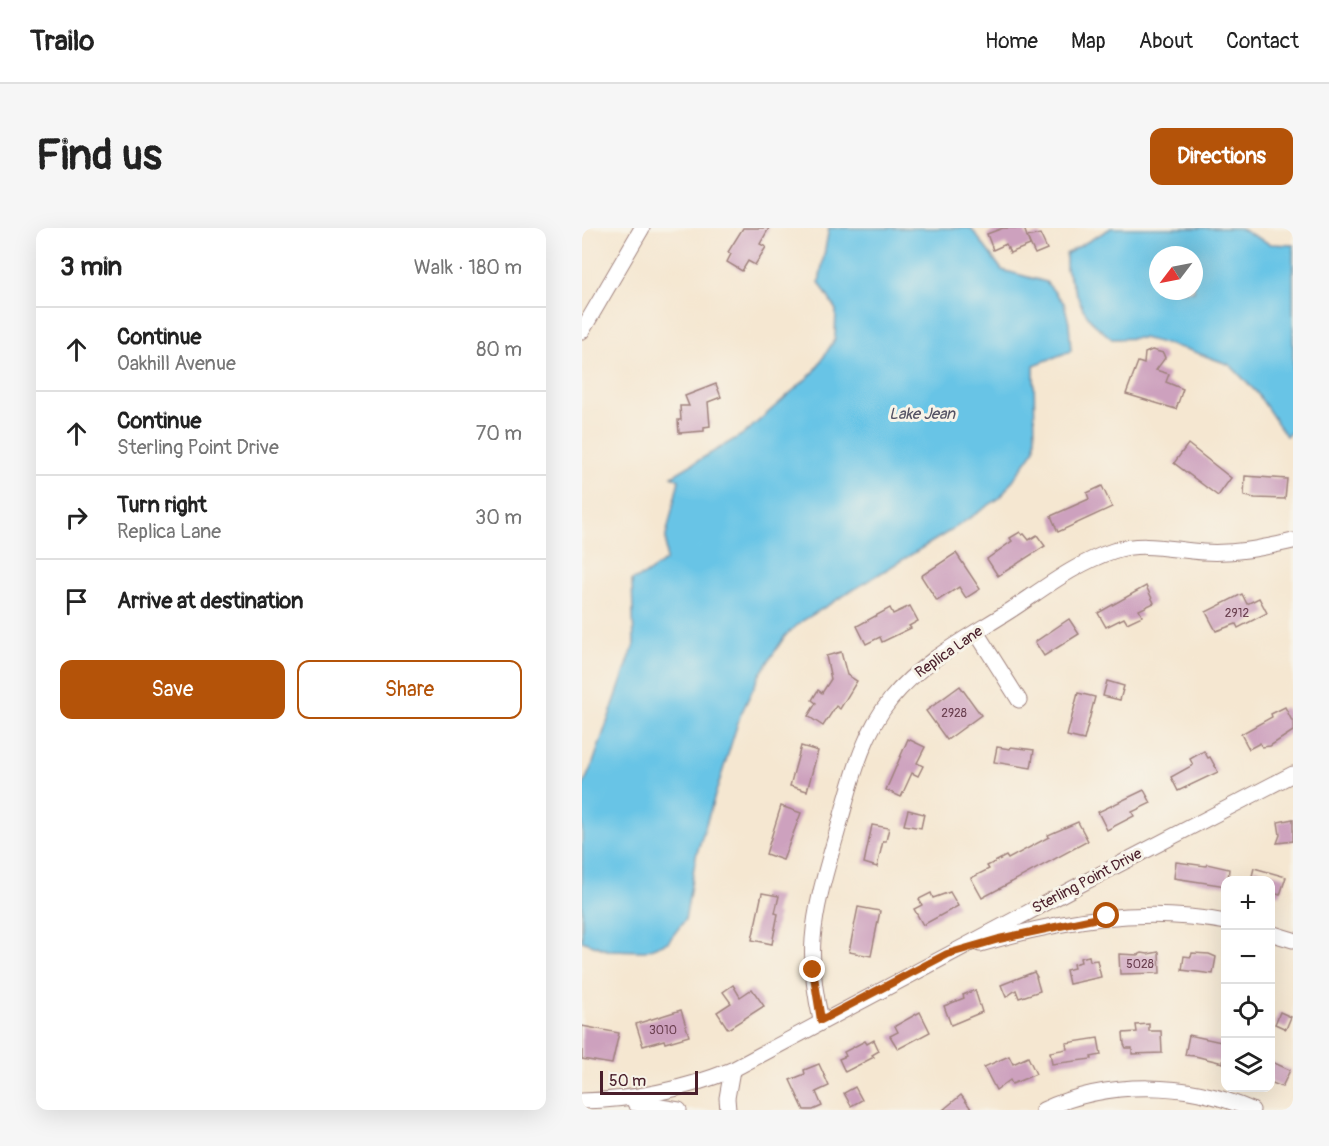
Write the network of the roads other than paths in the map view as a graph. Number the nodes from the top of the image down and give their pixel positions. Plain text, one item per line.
1 (642, 228) edge
2 (582, 331) edge
3 (1293, 541) edge
4 (976, 632) junction
5 (1019, 700) dead end
6 (1293, 774) edge
7 (1221, 921) edge
8 (1275, 935) edge
9 (1293, 940) edge
10 (947, 954) junction
11 (821, 1020) junction
12 (732, 1070) junction
13 (609, 1100) junction
14 (583, 1103) edge
15 (679, 1110) edge
16 (728, 1110) edge
17 (1043, 1110) edge
18 (1252, 1110) edge

1 - 2 street
3 - 4 street, Replica Lane
4 - 5 street
4 - 11 street, Replica Lane
6 - 10 street, Sterling Point Drive
7 - 10 street
8 - 9 street
10 - 11 street, Sterling Point Drive
11 - 12 street, Sterling Point Drive
12 - 13 street, Sterling Point Drive
12 - 16 street
13 - 14 street, Sterling Point Drive
13 - 15 street
17 - 18 street

